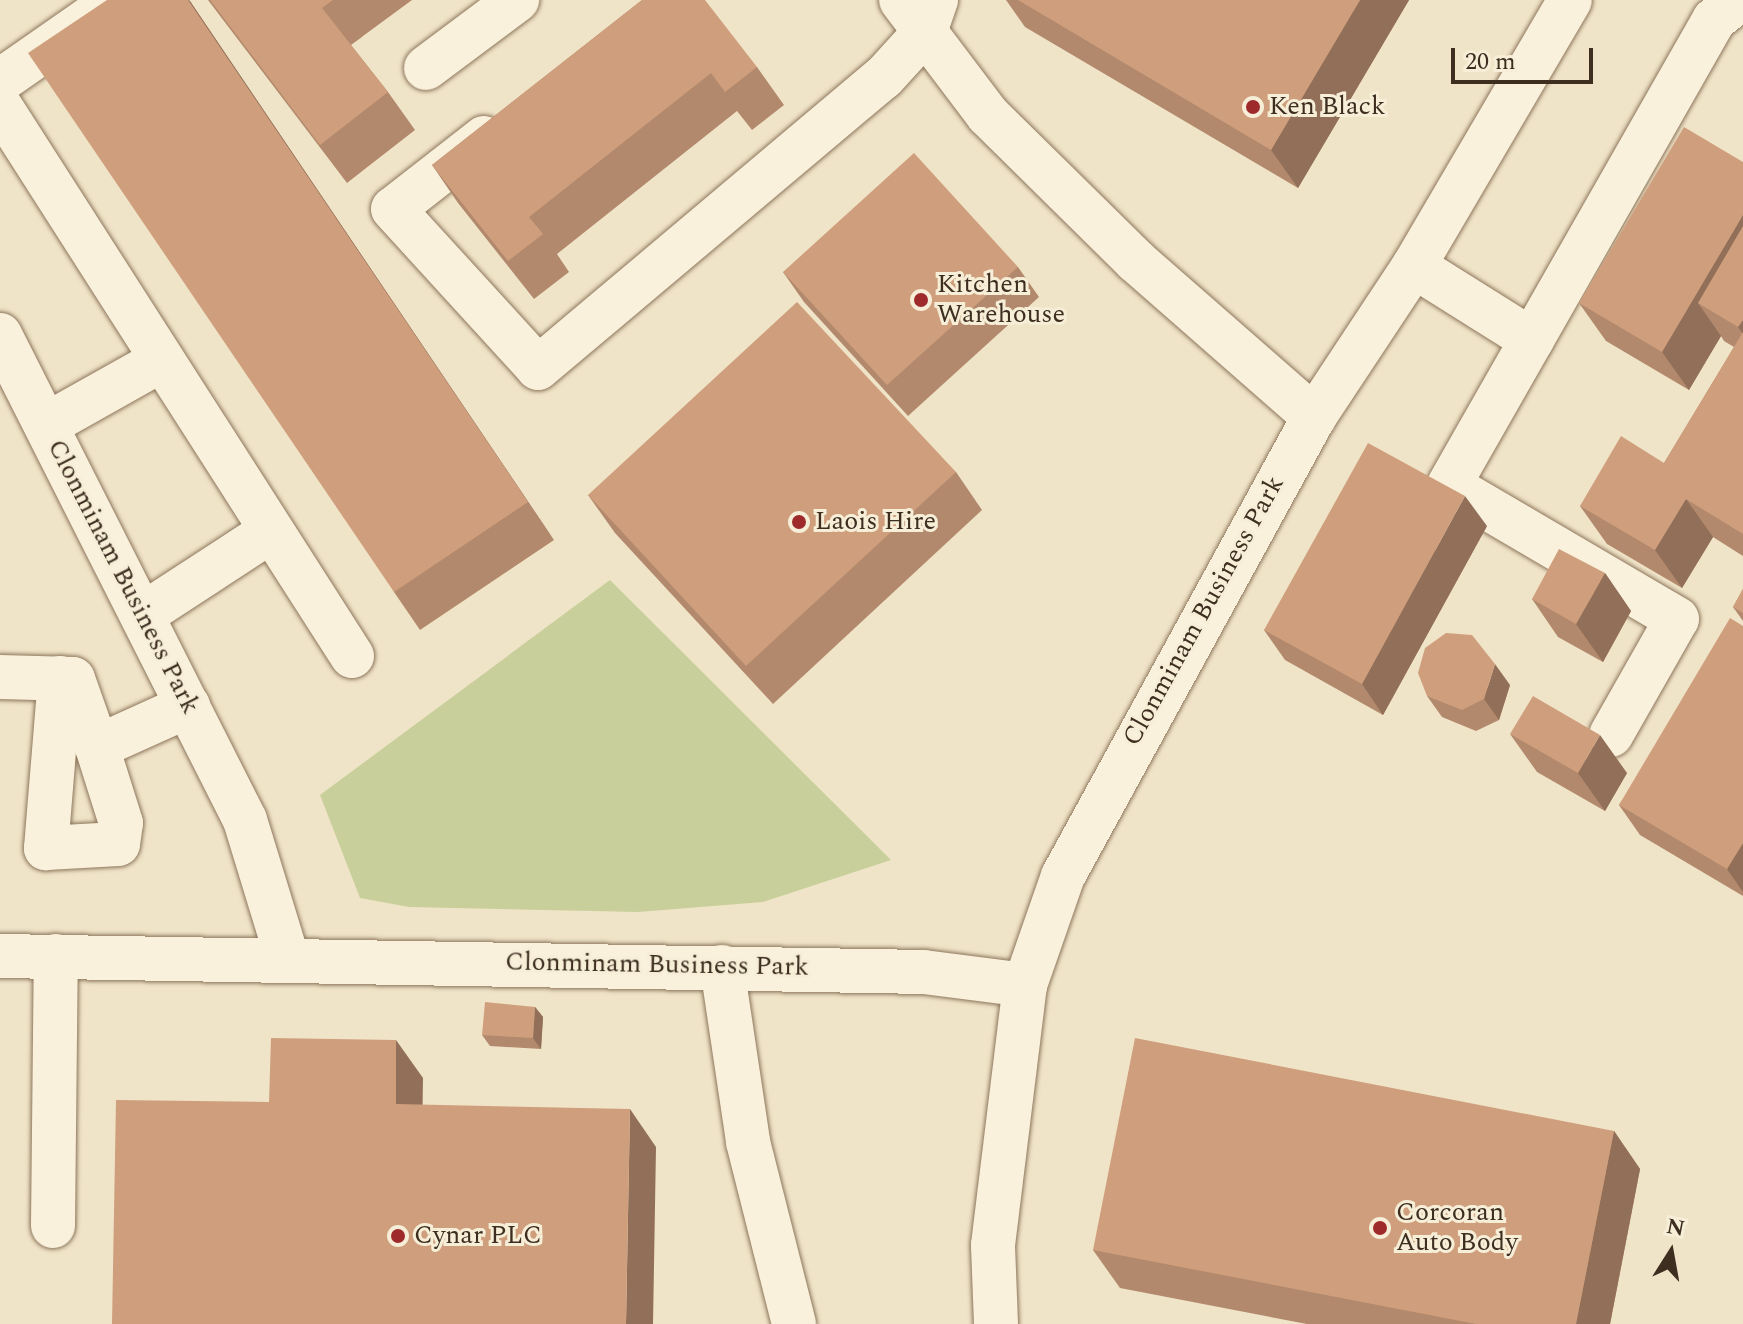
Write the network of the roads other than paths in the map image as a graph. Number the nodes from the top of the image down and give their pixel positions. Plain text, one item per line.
1 (116, 0) edge
2 (517, 0) edge
3 (1570, 0) edge
4 (1739, 0) edge
5 (921, 11) edge
6 (426, 68) dead end
7 (0, 81) edge
8 (0, 106) edge
9 (514, 114) edge
10 (1414, 266) junction
11 (0, 335) edge
12 (1532, 340) junction
13 (162, 360) junction
14 (1314, 417) junction
15 (46, 425) junction
16 (271, 531) junction
17 (142, 615) junction
18 (352, 656) dead end
19 (0, 677) edge
20 (60, 678) junction
21 (188, 706) junction
22 (1611, 735) dead end
23 (97, 747) junction
24 (0, 956) edge
25 (56, 956) junction
26 (287, 957) junction
27 (722, 967) junction
28 (1025, 985) junction
29 (53, 1226) dead end
30 (794, 1324) edge
31 (996, 1324) edge

1 - 7 street
2 - 6 street
3 - 10 street, Clonminam Business Park
4 - 12 street
5 - 9 street
5 - 14 street
8 - 13 street
10 - 12 street
10 - 14 street, Clonminam Business Park
11 - 15 street, Clonminam Business Park
12 - 22 street
13 - 15 street
13 - 16 street
14 - 28 street, Clonminam Business Park
15 - 17 street, Clonminam Business Park
16 - 17 street
16 - 18 street
17 - 21 street, Clonminam Business Park
19 - 20 street
20 - 23 street
20 - 23 street
21 - 23 street
21 - 26 street, Clonminam Business Park
24 - 25 street, Clonminam Business Park
25 - 26 street, Clonminam Business Park
25 - 29 street
26 - 27 street, Clonminam Business Park
27 - 28 street, Clonminam Business Park
27 - 30 street
28 - 31 street, Clonminam Business Park

